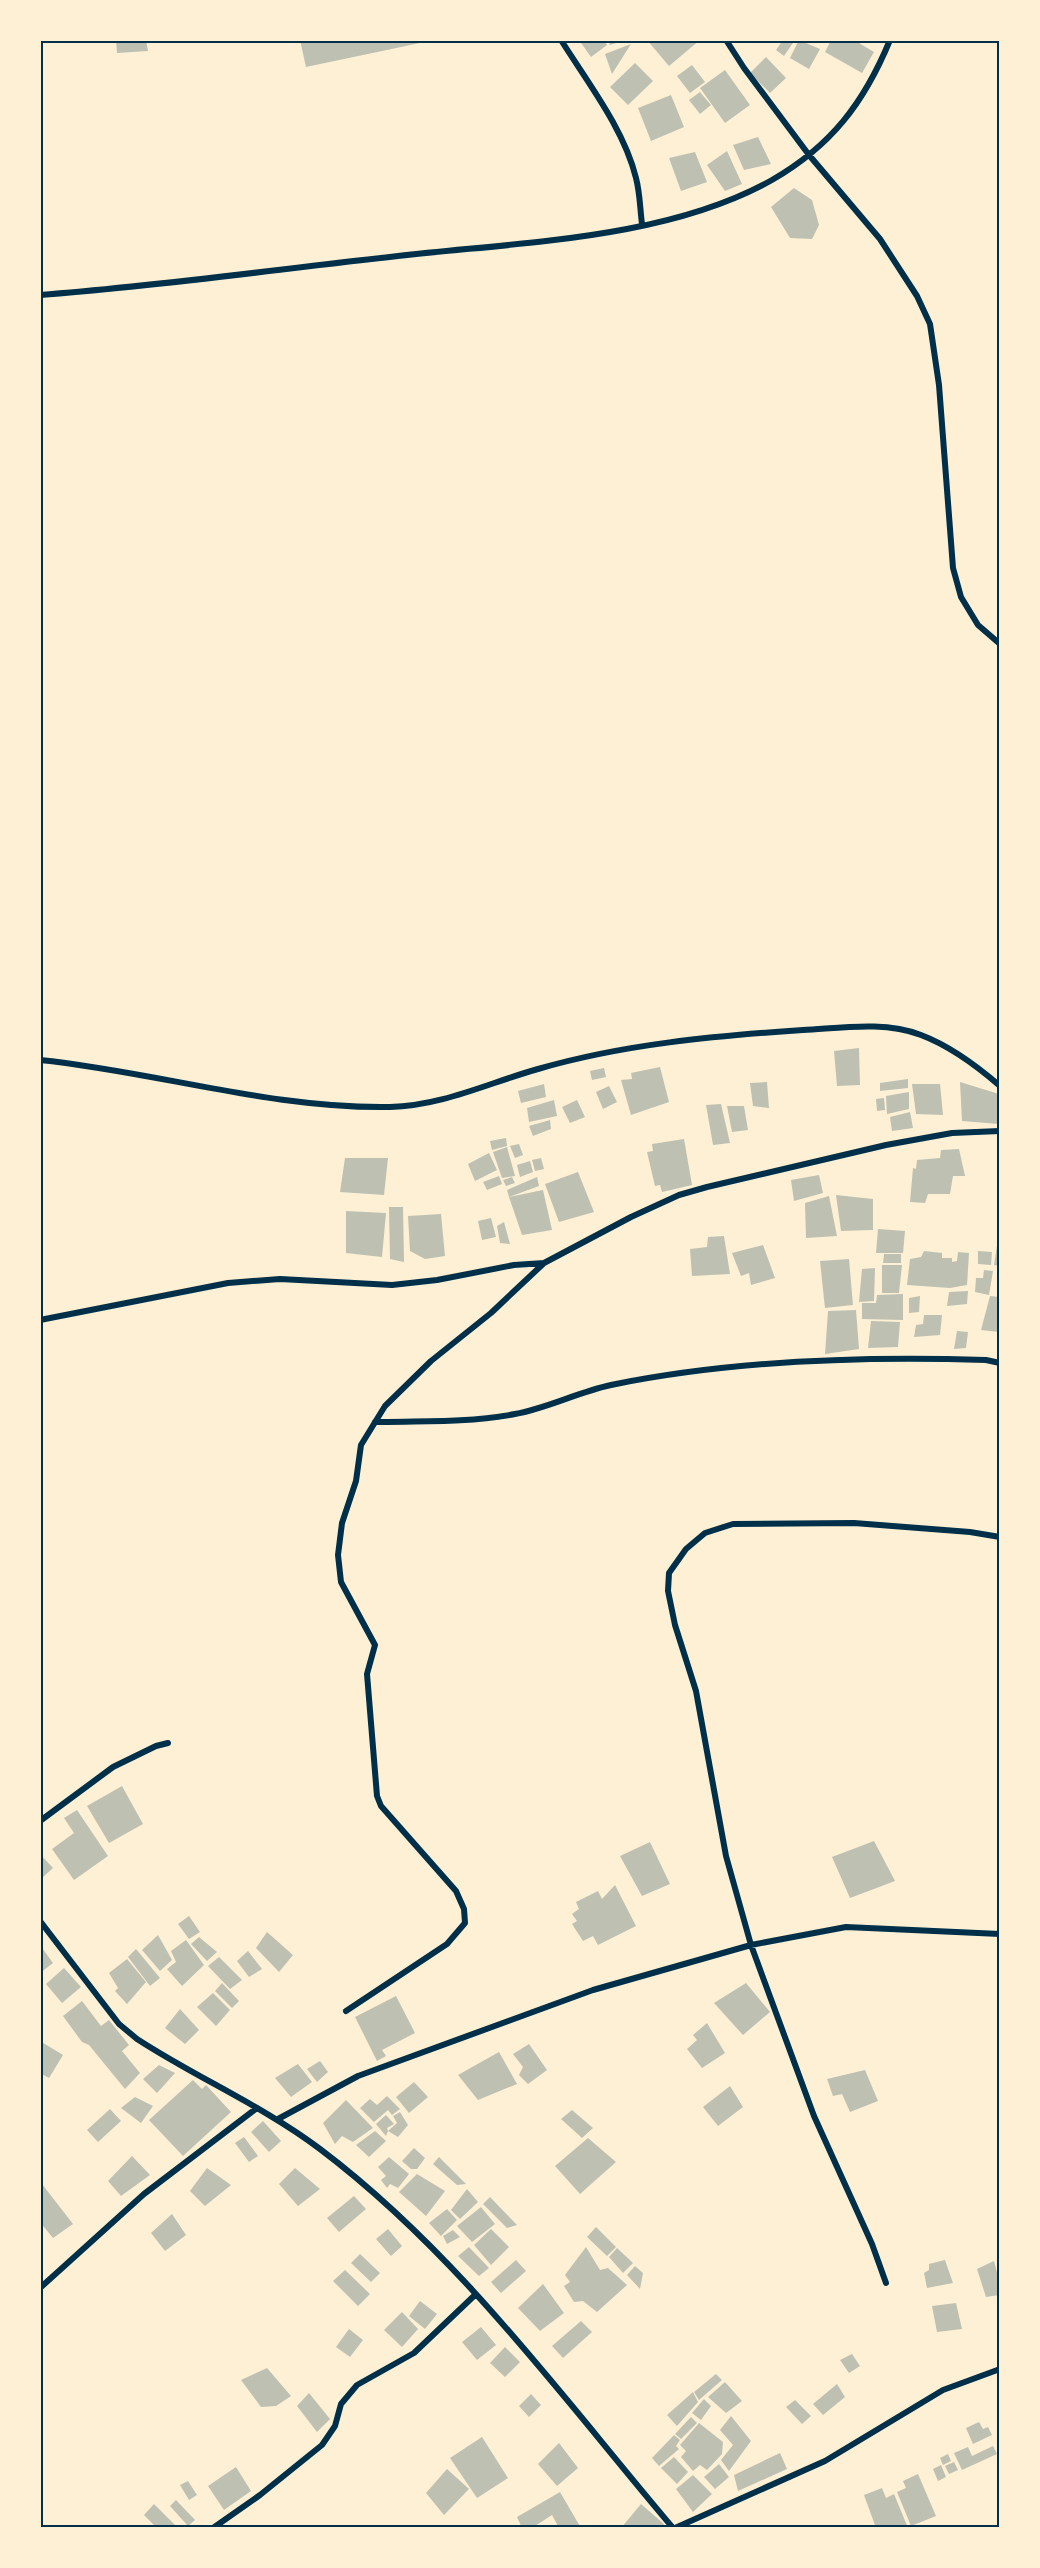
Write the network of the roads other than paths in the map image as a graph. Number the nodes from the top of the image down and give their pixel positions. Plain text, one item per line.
1 (561, 40) edge
2 (726, 40) edge
3 (890, 40) edge
4 (809, 155) junction
5 (642, 224) junction
6 (40, 295) edge
7 (999, 644) edge
8 (40, 1060) edge
9 (999, 1086) edge
10 (999, 1131) edge
11 (544, 1263) junction
12 (40, 1320) edge
13 (999, 1363) edge
14 (375, 1422) junction
15 (999, 1537) edge
16 (168, 1743) dead end
17 (40, 1821) edge
18 (40, 1921) edge
19 (999, 1934) edge
20 (751, 1945) junction
21 (346, 2011) dead end
22 (257, 2108) junction
23 (278, 2119) junction
24 (886, 2283) dead end
25 (40, 2288) edge
26 (476, 2294) junction
27 (999, 2369) edge
28 (213, 2528) edge
29 (674, 2528) edge

1 - 5 street
2 - 4 street
3 - 4 street
4 - 5 street
4 - 7 street
5 - 6 street
8 - 9 street
10 - 11 street
11 - 12 street
11 - 14 street
13 - 14 street
14 - 21 street
15 - 20 street
16 - 17 street
18 - 22 street
19 - 20 street
20 - 23 street
20 - 24 street
22 - 23 street
22 - 25 street
23 - 26 street
26 - 28 street
26 - 29 street
27 - 29 street

